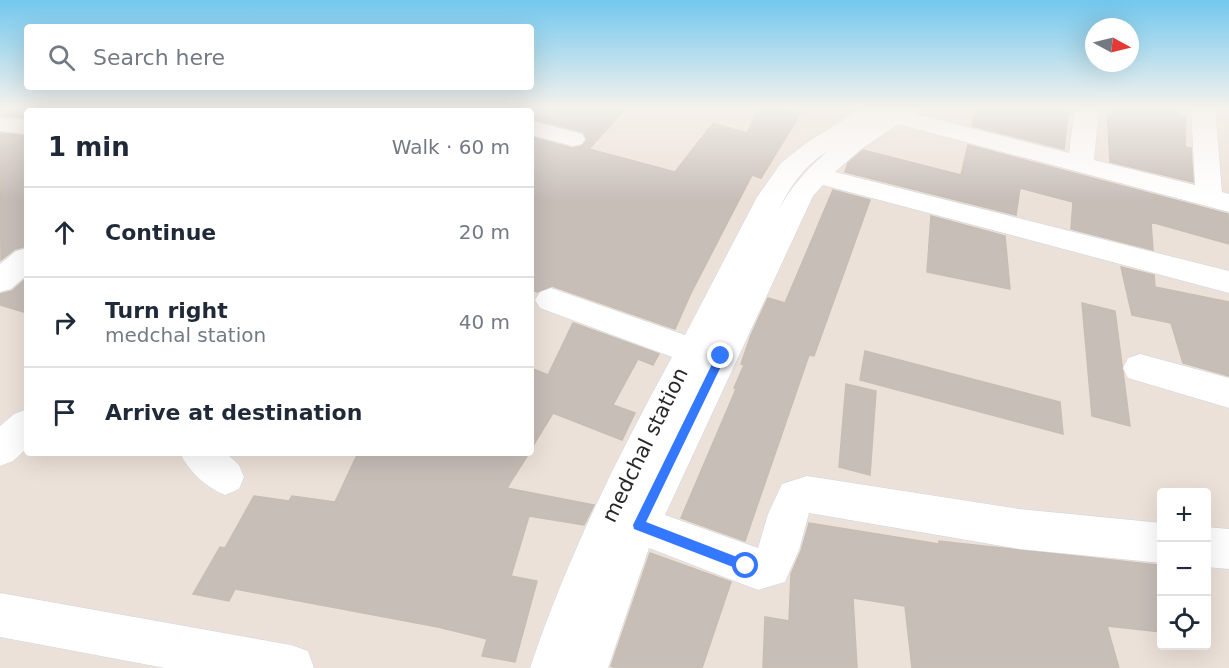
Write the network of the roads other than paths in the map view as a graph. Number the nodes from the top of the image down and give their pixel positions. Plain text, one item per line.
1 (570, 138) edge
2 (834, 138) edge
3 (857, 138) edge
4 (986, 138) edge
5 (1084, 138) edge
6 (1208, 138) edge
7 (573, 139) dead end
8 (1081, 164) junction
9 (816, 174) junction
10 (1219, 201) edge
11 (24, 261) edge
12 (0, 281) edge
13 (1229, 282) edge
14 (551, 300) dead end
15 (692, 351) junction
16 (1140, 368) dead end
17 (1229, 393) edge
18 (24, 428) edge
19 (0, 449) edge
20 (639, 525) junction
21 (1157, 543) edge
22 (1211, 547) edge
23 (1229, 549) edge
24 (0, 615) edge
25 (291, 668) edge
26 (553, 668) edge
27 (585, 668) edge

1 - 7 street
2 - 15 street, medchal station
3 - 9 street, medchal station
4 - 8 street
5 - 8 street
6 - 10 street
8 - 10 street
9 - 13 street
9 - 20 street, medchal station
11 - 12 street
14 - 15 street
15 - 26 street, medchal station
16 - 17 street
18 - 19 street
20 - 21 street
20 - 27 street, medchal station
22 - 23 street
24 - 25 street

